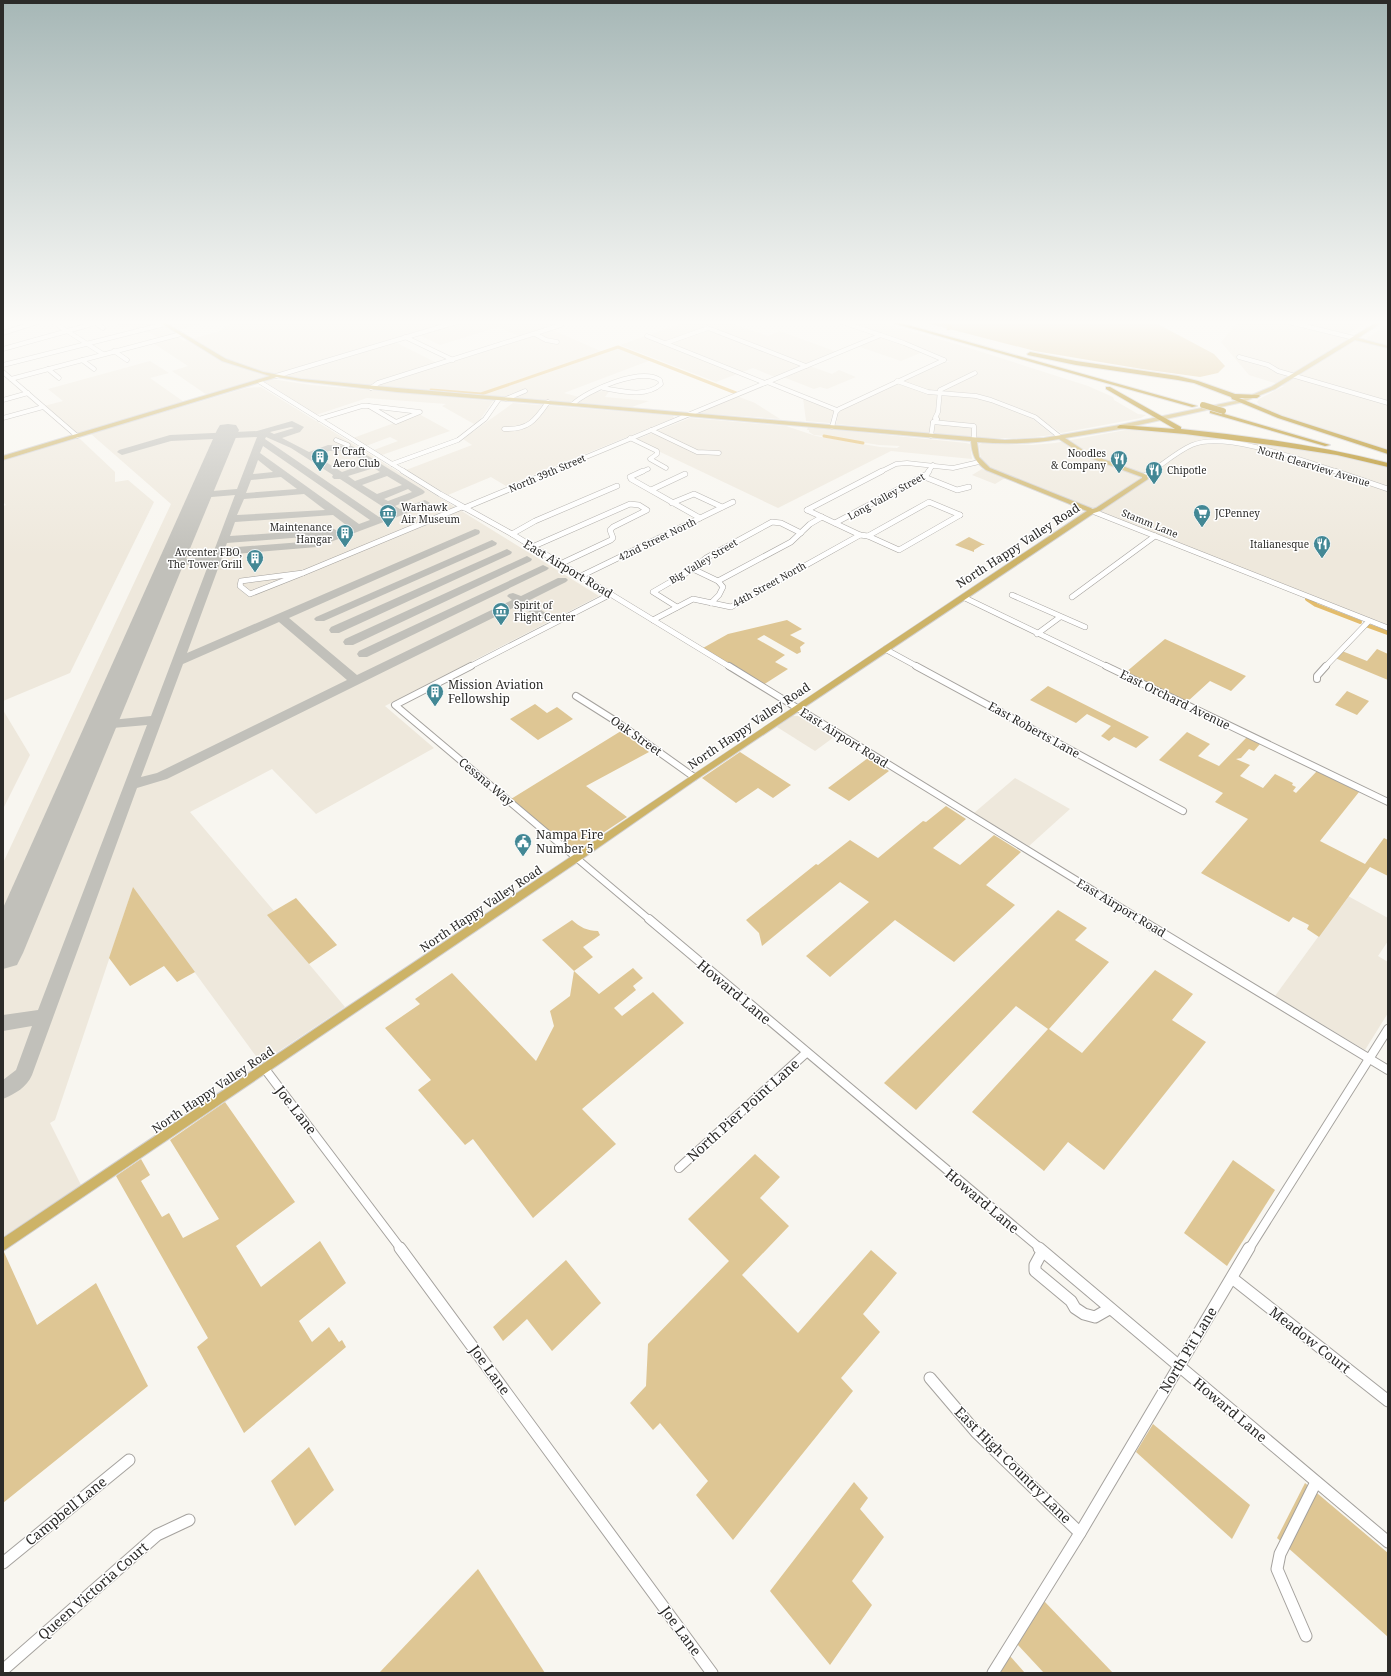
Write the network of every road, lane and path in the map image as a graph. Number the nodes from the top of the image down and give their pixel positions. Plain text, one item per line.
1 (36, 400) edge
2 (195, 400) edge
3 (289, 400) edge
4 (498, 400) edge
5 (510, 400) edge
6 (578, 400) edge
7 (723, 400) edge
8 (812, 400) edge
9 (857, 400) edge
10 (939, 400) edge
11 (991, 400) edge
12 (1131, 400) edge
13 (1173, 400) edge
14 (1186, 400) edge
15 (1255, 400) edge
16 (1241, 401) joint
17 (548, 402) junction
18 (573, 404) junction
19 (43, 406) junction
20 (368, 406) junction
21 (1142, 407) junction
22 (837, 410) junction
23 (1266, 412) junction
24 (688, 415) junction
25 (3, 418) edge
26 (1162, 418) junction
27 (319, 419) junction
28 (935, 421) junction
29 (1142, 422) junction
30 (832, 427) junction
31 (1120, 427) junction
32 (504, 429) dead end
33 (651, 430) junction
34 (1193, 432) junction
35 (77, 436) junction
36 (931, 436) junction
37 (630, 438) junction
38 (1060, 438) junction
39 (336, 440) dead end
40 (974, 440) junction
41 (1335, 443) dead end
42 (348, 445) dead end
43 (1192, 445) joint
44 (1343, 445) dead end
45 (1388, 452) edge
46 (719, 453) dead end
47 (3, 458) edge
48 (1388, 458) edge
49 (979, 462) junction
50 (392, 464) junction
51 (1388, 464) edge
52 (933, 465) junction
53 (666, 468) dead end
54 (648, 469) dead end
55 (1128, 470) junction
56 (685, 474) dead end
57 (922, 476) junction
58 (1146, 476) junction
59 (1132, 482) junction
60 (617, 486) dead end
61 (969, 487) dead end
62 (1388, 489) edge
63 (651, 490) junction
64 (733, 502) dead end
65 (672, 503) junction
66 (463, 507) junction
67 (722, 507) junction
68 (1092, 511) junction
69 (822, 517) junction
70 (700, 518) junction
71 (835, 523) junction
72 (800, 533) junction
73 (512, 534) junction
74 (860, 535) junction
75 (868, 536) junction
76 (1155, 536) junction
77 (532, 547) junction
78 (560, 564) junction
79 (693, 569) junction
80 (303, 573) junction
81 (581, 576) junction
82 (718, 581) junction
83 (610, 594) junction
84 (1012, 595) dead end
85 (963, 597) junction
86 (1072, 597) dead end
87 (711, 603) junction
88 (677, 607) junction
89 (1060, 616) junction
90 (653, 620) junction
91 (1369, 621) junction
92 (1084, 627) dead end
93 (1388, 628) edge
94 (1037, 634) junction
95 (885, 649) junction
96 (1317, 679) dead end
97 (576, 696) dead end
98 (797, 709) junction
99 (694, 777) junction
100 (1388, 802) edge
101 (1183, 810) dead end
102 (576, 859) junction
103 (1388, 1029) edge
104 (806, 1053) junction
105 (1369, 1059) junction
106 (264, 1069) junction
107 (1388, 1070) edge
108 (679, 1168) dead end
109 (3, 1245) edge
110 (1042, 1252) junction
111 (1232, 1278) junction
112 (1109, 1309) junction
113 (1178, 1366) junction
114 (930, 1378) dead end
115 (1388, 1401) edge
116 (129, 1460) dead end
117 (1316, 1482) junction
118 (189, 1520) dead end
119 (1080, 1533) junction
120 (1388, 1542) edge
121 (3, 1563) edge
122 (1306, 1636) dead end
123 (3, 1670) edge
124 (712, 1673) edge
125 (993, 1673) edge

1 - 19 street
2 - 35 main road
3 - 27 street, East Airport Road
4 - 50 street
5 - 17 main road
6 - 18 street
7 - 24 street, North 39th Street
8 - 22 street
9 - 22 street
10 - 28 street
11 - 38 street
12 - 21 highway
13 - 51 highway
14 - 41 highway, bridge
15 - 23 highway
16 - 23 highway
16 - 26 main road
17 - 18 main road
17 - 32 street
18 - 24 main road
19 - 25 street
19 - 35 street
20 - 20 street
20 - 27 street
21 - 26 highway
21 - 29 highway
22 - 30 street
23 - 45 highway
24 - 30 main road
24 - 33 street, North 39th Street
26 - 29 main road
26 - 34 highway
27 - 50 street, East Airport Road
28 - 36 street
28 - 40 street
29 - 31 main road
30 - 36 main road
31 - 34 highway
31 - 38 main road
33 - 37 street, North 39th Street
33 - 46 street
34 - 51 highway
35 - 47 main road
36 - 40 main road
37 - 53 street
37 - 66 street, North 39th Street
38 - 40 main road
38 - 55 main road
39 - 42 street
40 - 49 main road
43 - 58 street, North Happy Valley Road
43 - 62 street, North Clearview Avenue
44 - 48 highway
49 - 52 street
49 - 68 main road, Stamm Lane
50 - 66 street, East Airport Road
52 - 57 street, Long Valley Street
52 - 69 street
54 - 63 street
55 - 58 main road
55 - 59 main road
56 - 63 street
57 - 61 street
57 - 71 street, Long Valley Street
58 - 59 main road, North Happy Valley Road
58 - 68 main road, North Happy Valley Road
59 - 68 main road, North Happy Valley Road
60 - 73 street
63 - 65 street
64 - 67 street, 42nd Street North
65 - 67 street
65 - 70 street
66 - 73 street, East Airport Road
66 - 80 street, North 39th Street
67 - 70 street, 42nd Street North
68 - 76 street, Stamm Lane
68 - 85 main road, North Happy Valley Road
69 - 71 street
69 - 72 street
70 - 81 street, 42nd Street North
71 - 74 street
72 - 79 street, Big Valley Street
72 - 82 street
73 - 77 street, East Airport Road
74 - 75 street
74 - 87 street, 44th Street North
75 - 75 street
76 - 86 street
76 - 91 street, Stamm Lane
77 - 78 street, East Airport Road
77 - 78 street
78 - 81 street, East Airport Road
79 - 82 street
79 - 88 street, Big Valley Street
80 - 80 street
81 - 83 street, East Airport Road
82 - 87 street
83 - 90 street, East Airport Road
83 - 102 street, Cessna Way
84 - 89 street
85 - 94 street, East Orchard Avenue
85 - 95 main road, North Happy Valley Road
87 - 88 street, 44th Street North
88 - 90 street, 44th Street North
89 - 92 street
89 - 94 street
90 - 98 street, East Airport Road
91 - 93 street, Stamm Lane
91 - 96 street
94 - 100 street, East Orchard Avenue
95 - 98 main road, North Happy Valley Road
95 - 101 street, East Roberts Lane
97 - 99 street, Oak Street
98 - 99 main road, North Happy Valley Road
98 - 105 street, East Airport Road
99 - 102 main road, North Happy Valley Road
102 - 104 street, Howard Lane
102 - 106 main road, North Happy Valley Road
103 - 105 street, North Pit Lane
104 - 108 street, North Pier Point Lane
104 - 110 street, Howard Lane
105 - 107 street, East Airport Road
105 - 111 street, North Pit Lane
106 - 109 main road, North Happy Valley Road
106 - 124 street, Joe Lane
110 - 112 street, Howard Lane
110 - 112 street
111 - 113 street, North Pit Lane
111 - 115 street, Meadow Court
112 - 113 street, Howard Lane
113 - 117 street, Howard Lane
113 - 119 street, North Pit Lane
114 - 119 street, East High Country Lane
116 - 121 street, Campbell Lane
117 - 120 street, Howard Lane
117 - 122 street
118 - 123 street, Queen Victoria Court
119 - 125 street, North Pit Lane

